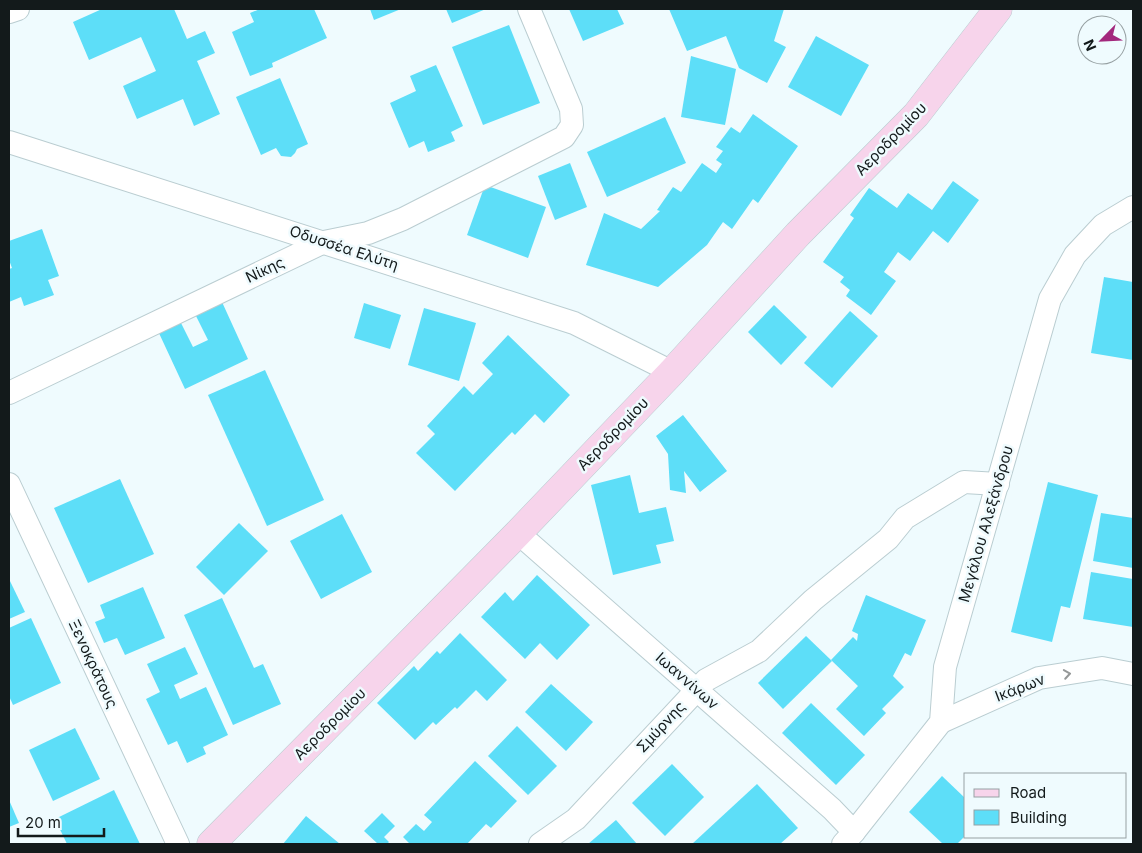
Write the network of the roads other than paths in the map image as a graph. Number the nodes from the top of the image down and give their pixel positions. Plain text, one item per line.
1 (18, 9) edge
2 (528, 9) edge
3 (998, 9) edge
4 (9, 12) edge
5 (9, 142) edge
6 (1133, 207) edge
7 (324, 242) junction
8 (672, 372) junction
9 (9, 392) edge
10 (9, 484) edge
11 (998, 484) junction
12 (518, 533) junction
13 (1133, 674) edge
14 (697, 689) junction
15 (941, 722) junction
16 (849, 838) edge
17 (178, 844) edge
18 (211, 844) edge
19 (540, 844) edge

1 - 4 street
2 - 7 street, Νίκης
3 - 8 street, Αεροδρομίου
5 - 7 street, Οδυσσέα Ελύτη
6 - 11 street, Μεγάλου Αλεξάνδρου
7 - 8 street, Οδυσσέα Ελύτη
7 - 9 street, Νίκης
8 - 12 street, Αεροδρομίου
10 - 17 street, Ξενοκράτους
11 - 14 street, Σμύρνης
11 - 15 street, Μεγάλου Αλεξάνδρου
12 - 14 street, Ιωαννίνων
12 - 18 street, Αεροδρομίου
15 -> 13 street, Ικάρων
14 - 16 street, Ιωαννίνων
14 - 19 street, Σμύρνης
15 - 16 street

